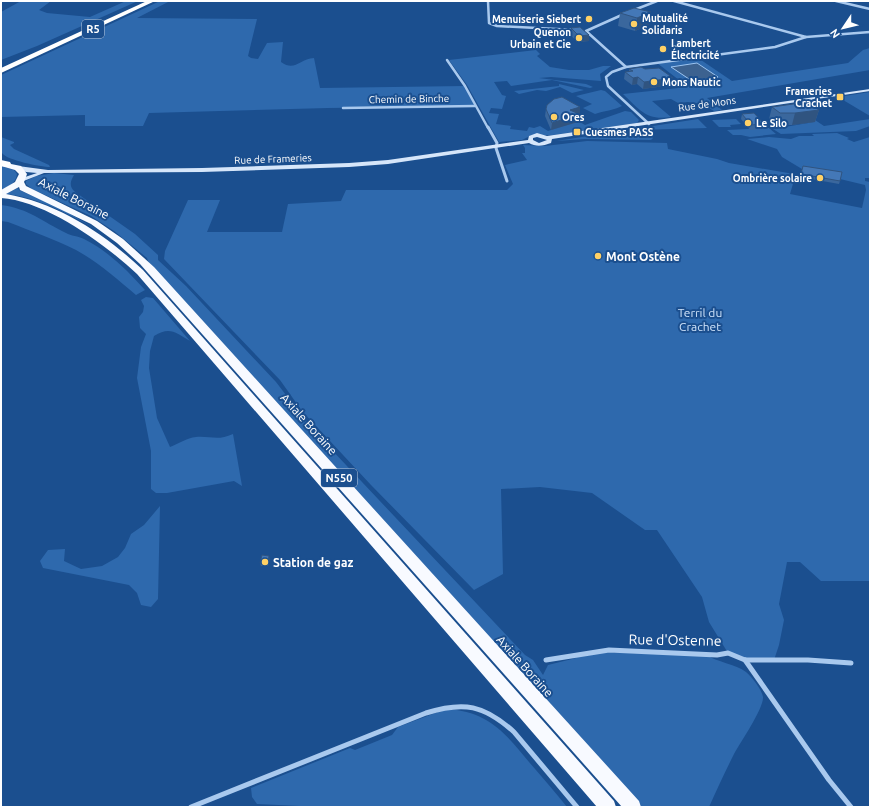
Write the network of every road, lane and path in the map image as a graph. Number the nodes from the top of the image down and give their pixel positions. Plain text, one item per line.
1 (144, 1) edge
2 (152, 1) edge
3 (488, 1) edge
4 (656, 1) edge
5 (674, 1) edge
6 (836, 1) edge
7 (870, 9) edge
8 (586, 30) junction
9 (870, 32) edge
10 (806, 37) junction
11 (54, 42) junction
12 (11, 58) dead end
13 (447, 60) dead end
14 (1, 66) edge
15 (626, 67) junction
16 (1, 71) edge
17 (870, 90) edge
18 (475, 106) junction
19 (343, 108) dead end
20 (647, 123) junction
21 (548, 139) junction
22 (530, 141) junction
23 (497, 146) junction
24 (3, 164) edge
25 (18, 168) junction
26 (48, 172) junction
27 (20, 181) junction
28 (506, 181) dead end
29 (1, 194) edge
30 (546, 660) dead end
31 (745, 660) junction
32 (851, 663) dead end
33 (191, 807) edge
34 (577, 807) edge
35 (608, 807) edge
36 (633, 807) edge
37 (851, 807) edge

1 - 11 highway, R5
2 - 16 highway, R5
3 - 8 street
4 - 8 street
5 - 10 street
6 - 7 street
8 - 15 street
9 - 10 street
10 - 15 street
11 - 12 highway
11 - 14 highway, R5
13 - 18 street, Chemin de Binche
15 - 20 street
17 - 20 main road, Rue de Mons
18 - 19 street, Chemin de Binche
18 - 23 street, Chemin de Binche
20 - 21 main road, Rue de Mons
21 - 22 main road
21 - 22 main road
22 - 23 main road
23 - 26 main road, Rue de Frameries
23 - 28 street, Chemin de Binche
24 - 25 highway
25 - 26 main road
25 - 27 highway
26 - 27 main road
27 - 29 highway
27 - 36 highway, Axiale Boraine / N550
29 - 35 highway, Axiale Boraine / N550
30 - 31 street, Rue d'Ostenne
31 - 32 street, Rue d'Ostenne
31 - 37 street
33 - 34 street

